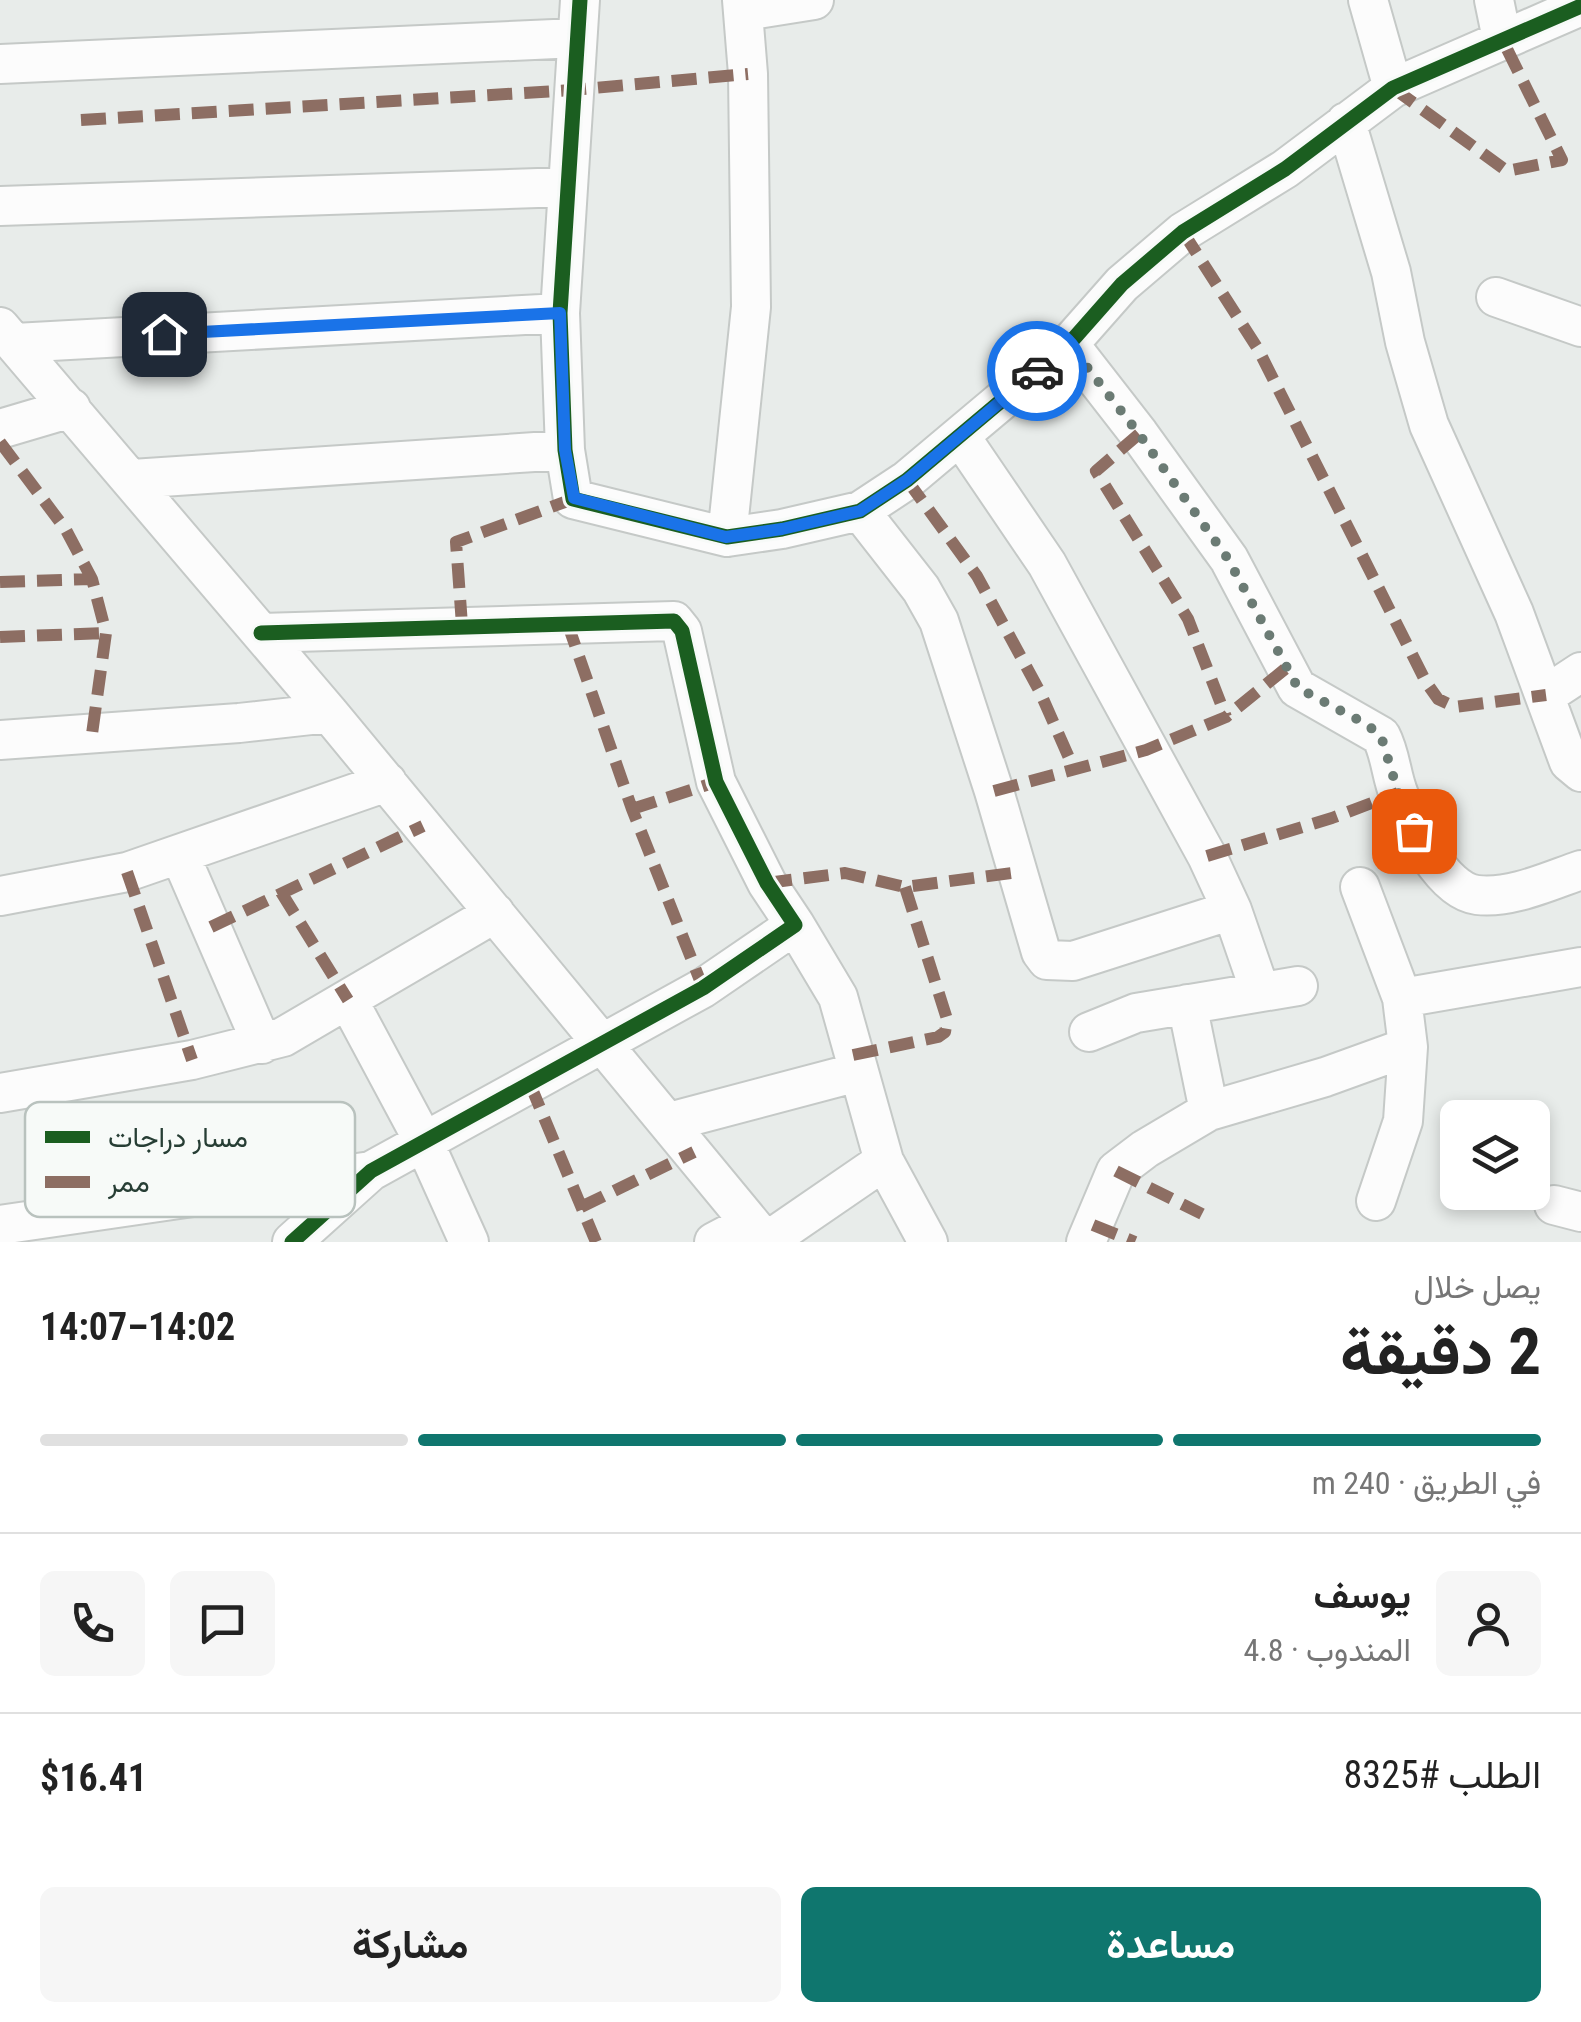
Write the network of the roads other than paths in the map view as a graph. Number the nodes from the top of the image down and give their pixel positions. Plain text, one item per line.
1 (580, 0) edge
2 (814, 0) edge
3 (1368, 0) edge
4 (1494, 0) edge
5 (743, 6) edge
6 (1581, 6) edge
7 (577, 38) junction
8 (1502, 39) junction
9 (0, 64) edge
10 (1394, 88) junction
11 (1346, 122) junction
12 (568, 187) junction
13 (0, 206) edge
14 (1496, 297) dead end
15 (560, 313) junction
16 (1581, 327) edge
17 (8, 335) edge
18 (1069, 344) junction
19 (71, 408) junction
20 (0, 429) edge
21 (960, 436) junction
22 (565, 450) junction
23 (132, 478) junction
24 (860, 511) junction
25 (726, 537) junction
26 (260, 632) junction
27 (1581, 672) edge
28 (1546, 696) junction
29 (329, 713) junction
30 (0, 740) edge
31 (1581, 772) edge
32 (386, 782) junction
33 (180, 856) junction
34 (1581, 870) edge
35 (1360, 887) dead end
36 (0, 896) edge
37 (1232, 910) junction
38 (495, 913) junction
39 (795, 926) junction
40 (1581, 968) edge
41 (1298, 986) dead end
42 (1260, 991) junction
43 (1402, 998) junction
44 (348, 1000) junction
45 (1187, 1004) junction
46 (1089, 1032) dead end
47 (604, 1043) junction
48 (262, 1044) junction
49 (1408, 1048) junction
50 (858, 1072) junction
51 (0, 1093) edge
52 (1209, 1111) junction
53 (669, 1122) junction
54 (424, 1140) junction
55 (884, 1161) junction
56 (371, 1172) junction
57 (355, 1175) edge
58 (355, 1186) edge
59 (1376, 1201) dead end
60 (116, 1217) edge
61 (320, 1217) edge
62 (0, 1225) edge
63 (42, 1230) edge
64 (761, 1235) edge
65 (292, 1242) edge
66 (470, 1242) edge
67 (714, 1242) edge
68 (928, 1242) edge
69 (1086, 1242) edge

1 - 7 street
2 - 5 street
3 - 10 street
4 - 8 street
5 - 25 street
6 - 8 street
7 - 9 street
7 - 12 street
8 - 10 street
10 - 11 street
11 - 18 street
11 - 28 street
12 - 13 street
12 - 15 street
14 - 16 street
15 - 17 street
15 - 22 street
17 - 19 street
18 - 21 street
18 - 34 street
19 - 20 street
19 - 23 street
21 - 24 street
21 - 37 street
22 - 23 street
22 - 25 street
23 - 26 street
24 - 25 street
24 - 37 street
26 - 29 street
26 - 39 street
27 - 28 street
28 - 31 street
29 - 30 street
29 - 32 street
32 - 33 street
32 - 38 street
33 - 36 street
33 - 48 street
35 - 43 street
37 - 42 street
38 - 44 street
38 - 47 street
39 - 47 street
39 - 50 street
40 - 43 street
41 - 42 street
42 - 45 street
43 - 49 street
44 - 48 street
44 - 54 street
45 - 46 street
45 - 52 street
47 - 53 street
47 - 54 street
48 - 51 street
49 - 52 street
49 - 59 street
50 - 53 street
50 - 55 street
52 - 69 street
53 - 64 street
54 - 56 street
54 - 66 street
55 - 64 street
55 - 68 street
56 - 57 street
56 - 58 street
60 - 63 street
61 - 65 street
62 - 63 street
64 - 67 street

